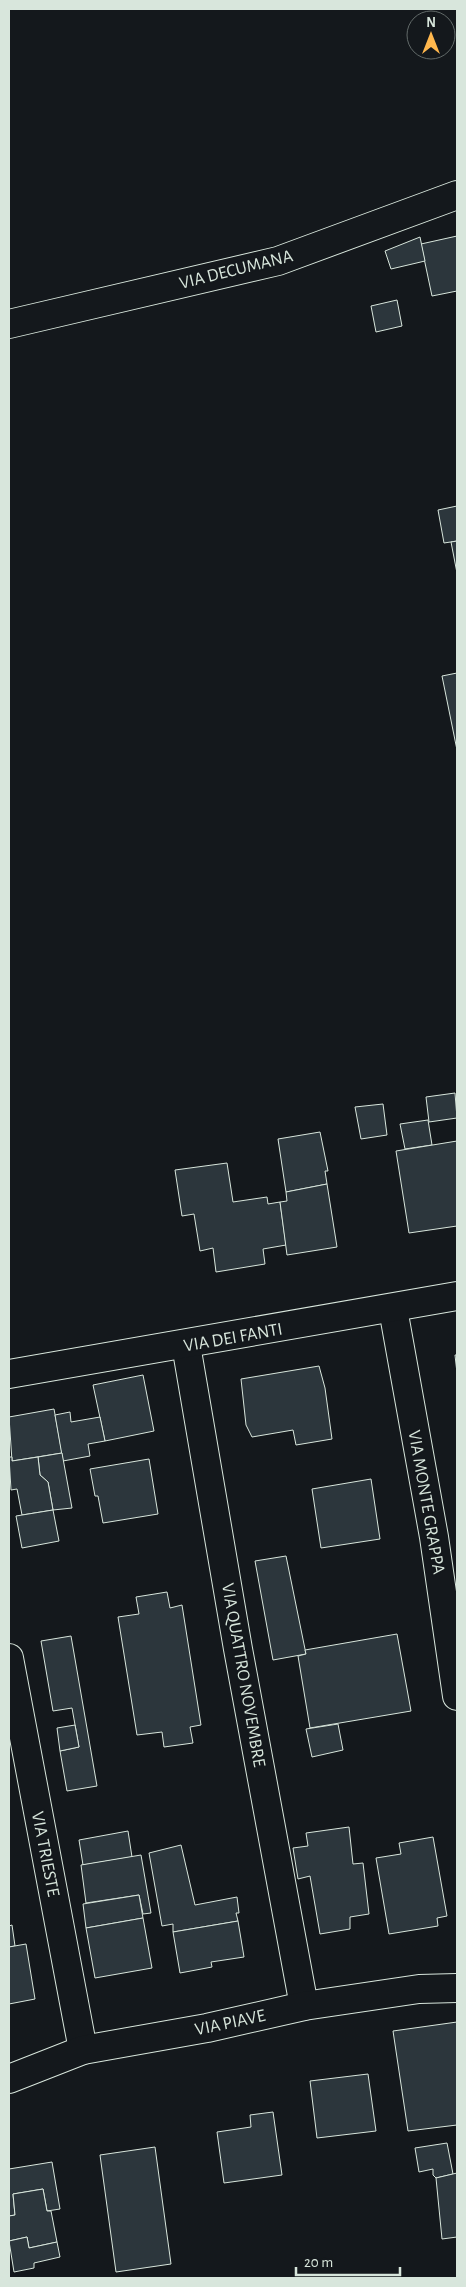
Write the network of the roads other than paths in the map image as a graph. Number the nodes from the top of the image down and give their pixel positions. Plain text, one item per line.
1 (457, 195) edge
2 (9, 324) edge
3 (457, 1296) edge
4 (393, 1309) junction
5 (186, 1345) junction
6 (9, 1374) edge
7 (9, 1658) edge
8 (457, 1696) edge
9 (457, 1988) edge
10 (304, 2006) junction
11 (83, 2050) junction
12 (9, 2079) edge

1 - 2 street, VIA DECUMANA
3 - 4 street, VIA DEI FANTI
4 - 5 street, VIA DEI FANTI
4 - 8 street, VIA MONTE GRAPPA
5 - 6 street, VIA DEI FANTI
5 - 10 street, VIA QUATTRO NOVEMBRE
7 - 11 street, VIA TRIESTE
9 - 10 street, VIA PIAVE
10 - 11 street, VIA PIAVE
11 - 12 street, VIA PIAVE

